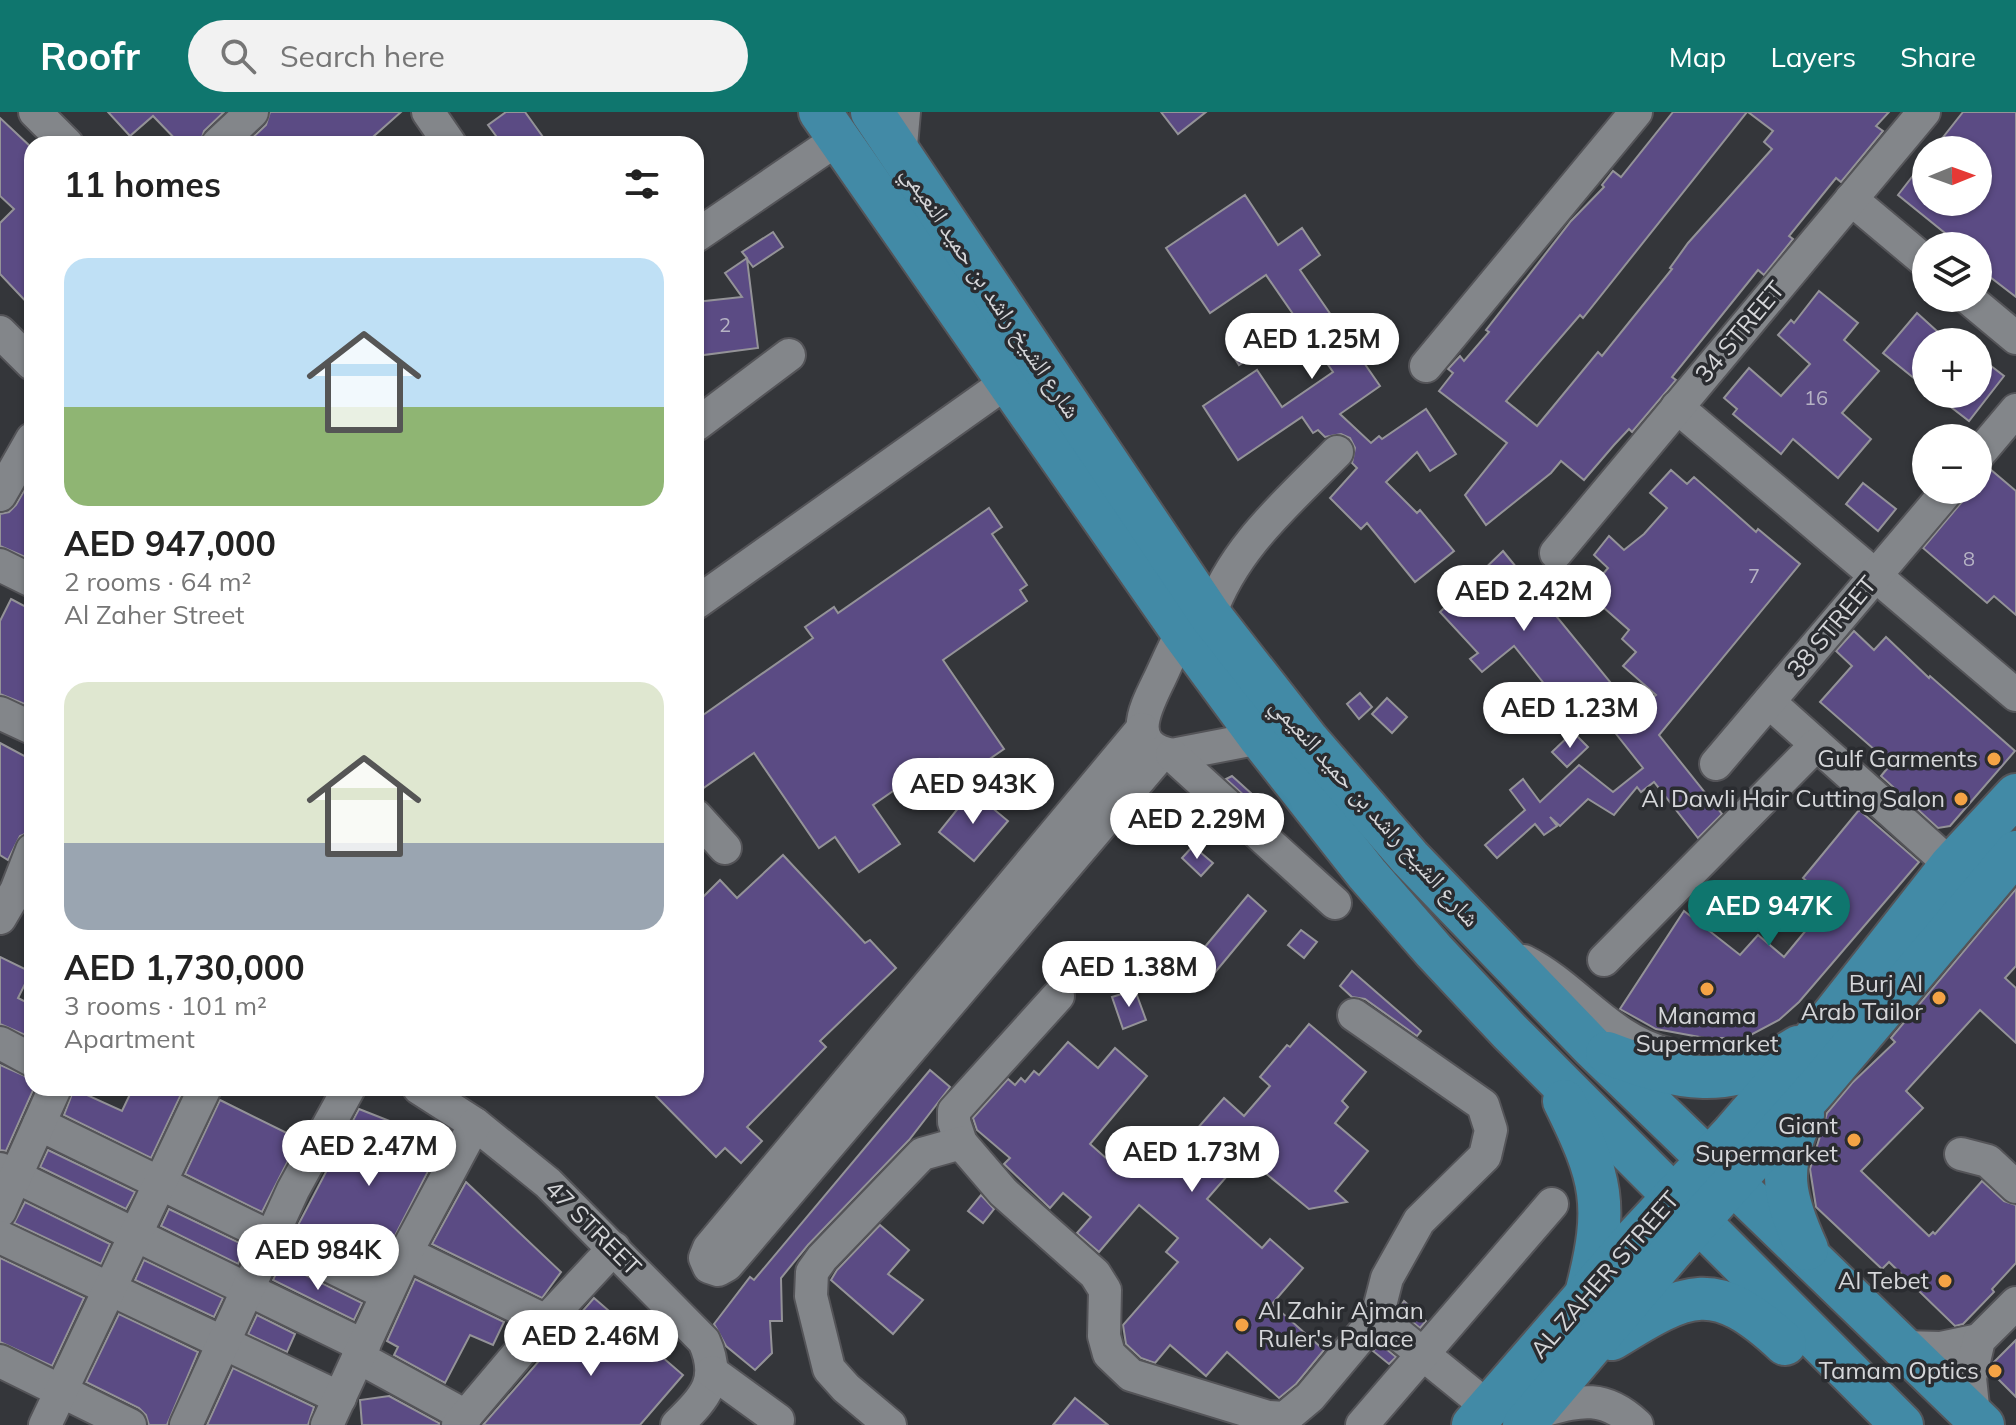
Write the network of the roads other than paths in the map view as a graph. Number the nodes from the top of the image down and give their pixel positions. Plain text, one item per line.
1 (35, 112) edge
2 (252, 112) edge
3 (428, 112) edge
4 (872, 112) edge
5 (904, 112) edge
6 (1636, 112) edge
7 (1924, 112) edge
8 (829, 126) edge
9 (59, 136) edge
10 (226, 136) edge
11 (444, 136) edge
12 (900, 157) junction
13 (1851, 199) junction
14 (704, 229) edge
15 (1912, 250) edge
16 (1985, 312) edge
17 (0, 332) edge
18 (2016, 338) edge
19 (789, 355) dead end
20 (24, 356) edge
21 (1426, 366) dead end
22 (1007, 382) junction
23 (1677, 407) junction
24 (2016, 410) edge
25 (704, 419) edge
26 (1992, 438) edge
27 (1337, 452) dead end
28 (24, 453) edge
29 (0, 495) edge
30 (1936, 504) edge
31 (1556, 553) dead end
32 (0, 565) edge
33 (1876, 575) junction
34 (24, 577) edge
35 (704, 597) edge
36 (1196, 624) junction
37 (2016, 695) edge
38 (1769, 702) junction
39 (0, 713) edge
40 (24, 724) edge
41 (1260, 738) junction
42 (1816, 745) junction
43 (1159, 746) junction
44 (1716, 764) dead end
45 (2016, 795) edge
46 (704, 825) edge
47 (725, 848) dead end
48 (2016, 852) edge
49 (1951, 865) junction
50 (24, 869) edge
51 (12, 898) edge
52 (1335, 903) dead end
53 (1499, 950) junction
54 (1604, 960) dead end
55 (1851, 991) junction
56 (1058, 996) dead end
57 (1354, 1015) dead end
58 (1819, 1033) junction
59 (0, 1043) edge
60 (1593, 1048) junction
61 (24, 1056) edge
62 (1550, 1071) junction
63 (1817, 1088) junction
64 (51, 1096) edge
65 (201, 1096) edge
66 (345, 1096) edge
67 (431, 1096) edge
68 (39, 1124) junction
69 (475, 1124) junction
70 (961, 1143) junction
71 (1961, 1154) dead end
72 (8, 1172) edge
73 (1720, 1173) junction
74 (160, 1183) junction
75 (2016, 1187) edge
76 (1552, 1204) dead end
77 (1686, 1210) junction
78 (0, 1211) edge
79 (135, 1234) junction
80 (0, 1237) edge
81 (734, 1237) dead end
82 (272, 1238) junction
83 (614, 1248) junction
84 (406, 1253) junction
85 (1812, 1262) junction
86 (110, 1289) junction
87 (248, 1289) junction
88 (387, 1294) junction
89 (1586, 1294) junction
90 (2016, 1303) edge
91 (1377, 1317) junction
92 (546, 1321) junction
93 (1979, 1340) junction
94 (223, 1343) junction
95 (1901, 1347) junction
96 (361, 1351) junction
97 (1422, 1354) junction
98 (1581, 1358) junction
99 (0, 1361) edge
100 (712, 1372) junction
101 (61, 1392) junction
102 (334, 1412) edge
103 (688, 1414) edge
104 (1221, 1414) edge
105 (1504, 1418) edge
106 (462, 1420) edge
107 (1978, 1421) edge
108 (779, 1423) edge
109 (45, 1425) edge
110 (130, 1425) edge
111 (186, 1425) edge
112 (890, 1425) edge
113 (1362, 1425) edge
114 (1637, 1425) edge
115 (1879, 1425) edge
116 (1902, 1425) edge

1 - 9 street
2 - 10 street
3 - 11 street
4 - 12 main road, شارع الشيخ راشد بن حميد النعيمي
5 - 12 street
6 - 21 street
7 - 13 street, 34 STREET
8 - 14 street
8 - 22 main road, شارع الشيخ راشد بن حميد النعيمي
12 - 36 main road, شارع الشيخ راشد بن حميد النعيمي
13 - 15 street
13 - 23 street, 34 STREET
16 - 18 street
17 - 20 street
19 - 25 street
22 - 35 street
22 - 36 main road, شارع الشيخ راشد بن حميد النعيمي
23 - 31 street, 34 STREET
23 - 33 street
24 - 26 street
27 - 36 street
28 - 29 street
30 - 33 street, 38 STREET
32 - 34 street
33 - 37 street
33 - 38 street, 38 STREET
36 - 41 main road, شارع الشيخ راشد بن حميد النعيمي
36 - 43 street
36 - 53 main road, شارع الشيخ راشد بن حميد النعيمي
38 - 42 street
38 - 44 street, 38 STREET
39 - 40 street
41 - 43 street
41 - 62 main road, شارع الشيخ راشد بن حميد النعيمي
42 - 49 street
42 - 54 street
43 - 52 street
43 - 81 street
45 - 49 main road, AL ZAHER STREET
46 - 47 street
48 - 63 main road, AL ZAHER STREET
49 - 55 main road, AL ZAHER STREET
50 - 51 street
53 - 55 street
53 - 60 main road, شارع الشيخ راشد بن حميد النعيمي
55 - 58 main road, AL ZAHER STREET
56 - 70 street
57 - 91 street
58 - 60 main road
58 - 73 main road, AL ZAHER STREET
59 - 61 street
60 - 73 main road, شارع الشيخ راشد بن حميد النعيمي
62 - 77 main road, شارع الشيخ راشد بن حميد النعيمي
62 - 89 main road
63 - 73 main road, AL ZAHER STREET
63 - 85 main road
64 - 68 street
65 - 74 street
66 - 82 street
67 - 69 street, 47 STREET
68 - 72 street
68 - 74 street
69 - 83 street, 47 STREET
69 - 84 street
70 - 104 street
70 - 112 street
71 - 75 street
72 - 78 street
72 - 79 street
73 - 77 main road, AL ZAHER STREET
73 - 85 main road, شارع الشيخ راشد بن حميد النعيمي
74 - 79 street
74 - 82 street
76 - 97 street
77 - 89 main road, AL ZAHER STREET
77 - 98 main road, AL ZAHER STREET
77 - 116 main road, شارع الشيخ راشد بن حميد النعيمي
79 - 86 street
79 - 87 street
80 - 86 street
82 - 87 street
82 - 88 street
83 - 92 street
83 - 100 street, 47 STREET
84 - 88 street
84 - 92 street
85 - 95 main road, شارع الشيخ راشد بن حميد النعيمي
86 - 94 street
86 - 101 street
87 - 94 street
87 - 96 street
88 - 96 street
89 - 105 main road, AL ZAHER STREET
90 - 93 street
91 - 97 street
91 - 104 street
92 - 106 street
93 - 95 street
93 - 107 street
94 - 102 street
94 - 111 street
95 - 107 main road, شارع الشيخ راشد بن حميد النعيمي
96 - 102 street
96 - 106 street
97 - 105 street
97 - 113 street
98 - 105 main road, AL ZAHER STREET
98 - 115 main road
99 - 101 street
100 - 103 street
100 - 108 street
101 - 109 street
101 - 110 street
105 - 114 street

